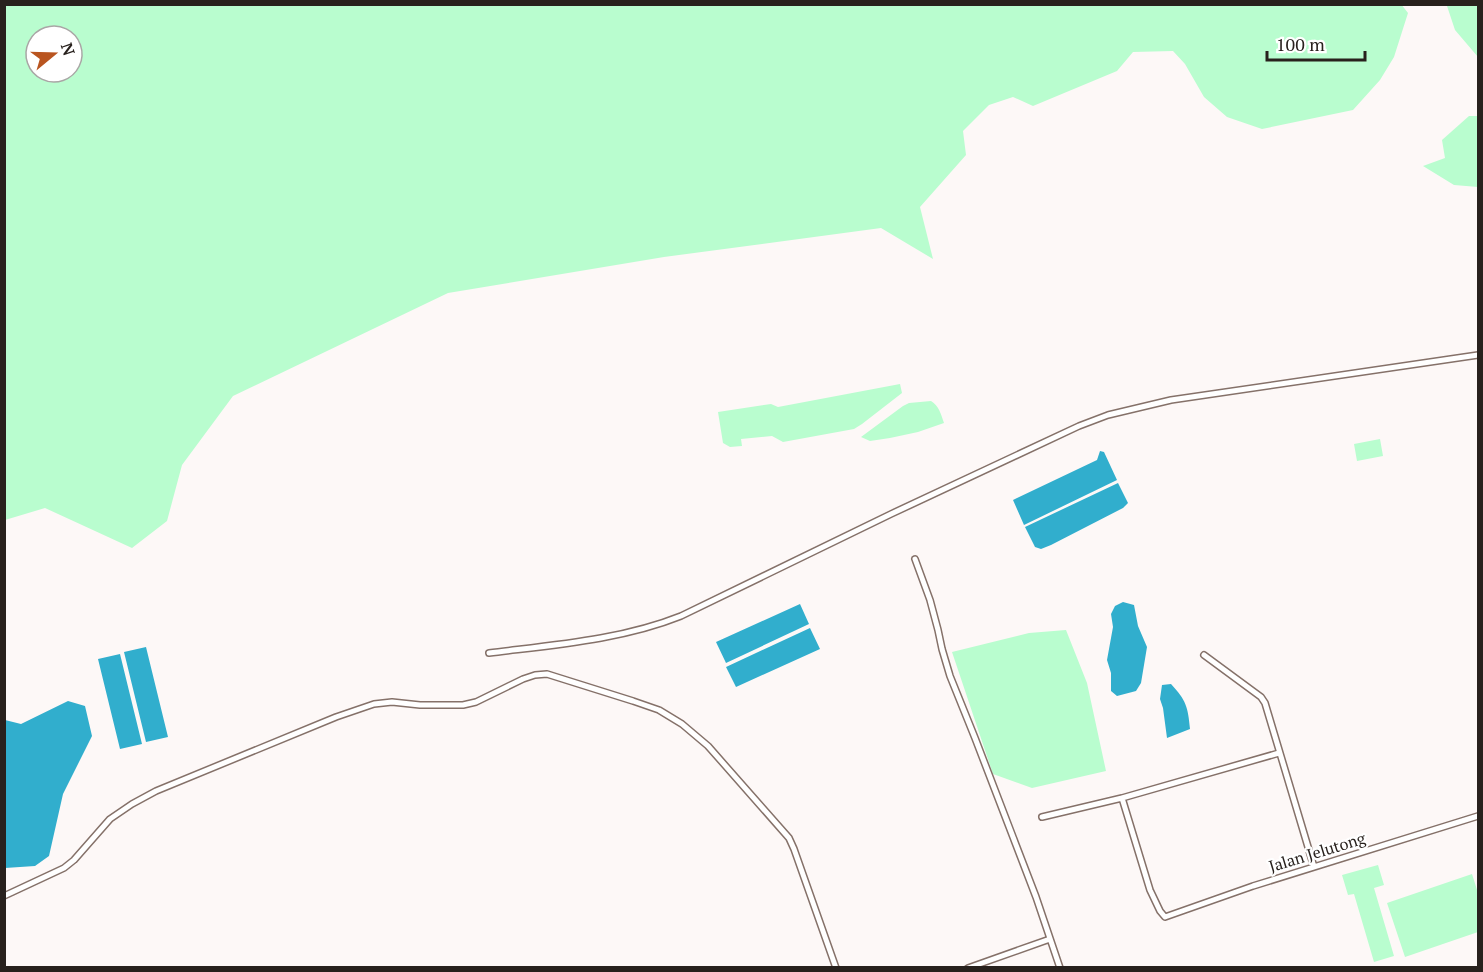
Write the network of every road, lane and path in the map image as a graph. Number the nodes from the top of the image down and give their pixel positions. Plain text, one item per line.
1 (1479, 356) edge
2 (915, 559) dead end
3 (489, 653) dead end
4 (1204, 655) dead end
5 (1280, 753) junction
6 (1122, 798) junction
7 (1479, 816) edge
8 (1042, 817) dead end
9 (1314, 867) junction
10 (4, 896) edge
11 (1050, 939) junction
12 (836, 968) edge
13 (968, 968) edge
14 (1060, 968) edge

1 - 3 street
2 - 11 street
4 - 5 street
5 - 6 street
5 - 9 street
6 - 8 street
6 - 9 street, Jalan Jelutong
7 - 9 street, Jalan Jelutong
10 - 12 street
11 - 13 street
11 - 14 street

